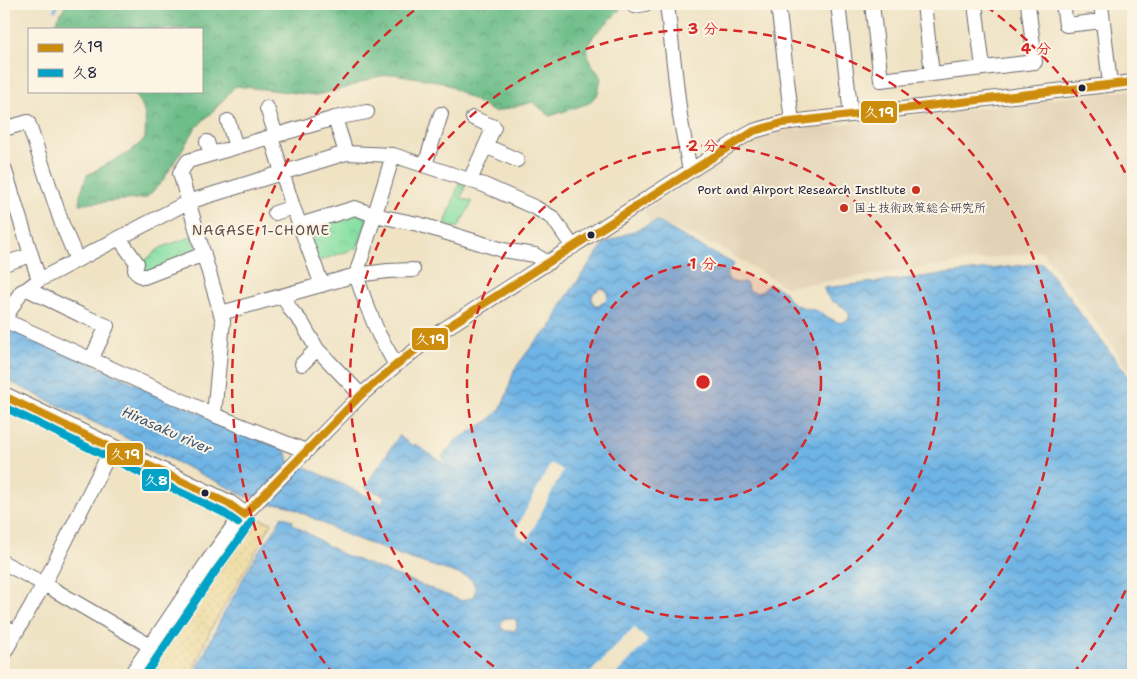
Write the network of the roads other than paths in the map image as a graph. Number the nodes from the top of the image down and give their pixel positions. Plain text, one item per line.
1 (667, 4) edge
2 (778, 4) edge
3 (838, 4) edge
4 (872, 4) edge
5 (924, 4) edge
6 (975, 4) edge
7 (1028, 4) edge
8 (1064, 4) edge
9 (1101, 4) edge
10 (1103, 20) junction
11 (983, 68) junction
12 (932, 74) junction
13 (1133, 82) edge
14 (1110, 84) junction
15 (267, 108) dead end
16 (367, 112) dead end
17 (440, 114) dead end
18 (851, 115) junction
19 (335, 118) junction
20 (473, 118) dead end
21 (228, 121) dead end
22 (792, 122) junction
23 (4, 129) edge
24 (273, 136) junction
25 (486, 146) junction
26 (236, 147) junction
27 (346, 153) junction
28 (392, 155) junction
29 (517, 160) dead end
30 (425, 165) junction
31 (4, 168) edge
32 (690, 171) junction
33 (282, 173) junction
34 (470, 180) junction
35 (8, 200) edge
36 (188, 202) junction
37 (293, 207) junction
38 (275, 213) dead end
39 (374, 215) junction
40 (300, 225) junction
41 (119, 238) junction
42 (573, 247) junction
43 (204, 254) junction
44 (31, 256) junction
45 (77, 260) junction
46 (548, 263) junction
47 (4, 264) edge
48 (413, 270) dead end
49 (356, 275) junction
50 (39, 280) junction
51 (322, 285) junction
52 (27, 289) junction
53 (284, 296) junction
54 (221, 313) junction
55 (317, 349) junction
56 (91, 360) junction
57 (302, 364) dead end
58 (396, 365) junction
59 (361, 395) junction
60 (4, 396) edge
61 (4, 405) edge
62 (214, 415) junction
63 (108, 456) junction
64 (302, 456) junction
65 (249, 510) junction
66 (4, 563) edge
67 (44, 584) junction
68 (9, 629) edge
69 (152, 647) junction
70 (4, 654) edge
71 (133, 675) edge

1 - 32 street
2 - 22 street
3 - 18 street
4 - 12 street
5 - 12 street
6 - 11 street
7 - 11 street
8 - 10 street
9 - 10 street
10 - 14 street
11 - 12 street
13 - 14 street
14 - 18 street
15 - 24 street
16 - 19 street
17 - 30 street
18 - 22 street
19 - 24 street
19 - 27 street
20 - 25 street
21 - 26 street
22 - 32 street
23 - 45 street
24 - 26 street
24 - 33 street
25 - 29 street
25 - 34 street
26 - 36 street
27 - 28 street
27 - 33 street
28 - 30 street
28 - 39 street
30 - 34 street
31 - 35 street
32 - 42 street
33 - 36 street
33 - 37 street
34 - 42 street
35 - 44 street
36 - 41 street
36 - 43 street
37 - 38 street
37 - 40 street
39 - 40 street
39 - 46 street
39 - 49 street
40 - 51 street
41 - 43 street
41 - 45 street
42 - 46 street
43 - 54 street
44 - 47 street
44 - 50 street
45 - 50 street
46 - 58 street
48 - 49 street
49 - 51 street
49 - 58 street
50 - 52 street
51 - 53 street
52 - 56 street
52 - 56 street
53 - 54 street
53 - 55 street
54 - 62 street
55 - 57 street
55 - 59 street
56 - 62 street
58 - 59 street
59 - 64 street
60 - 65 main road
61 - 63 main road
62 - 64 street
63 - 65 main road
63 - 67 street
64 - 65 street
65 - 69 main road
66 - 67 street
67 - 68 street
67 - 69 street
68 - 70 street
69 - 71 main road

